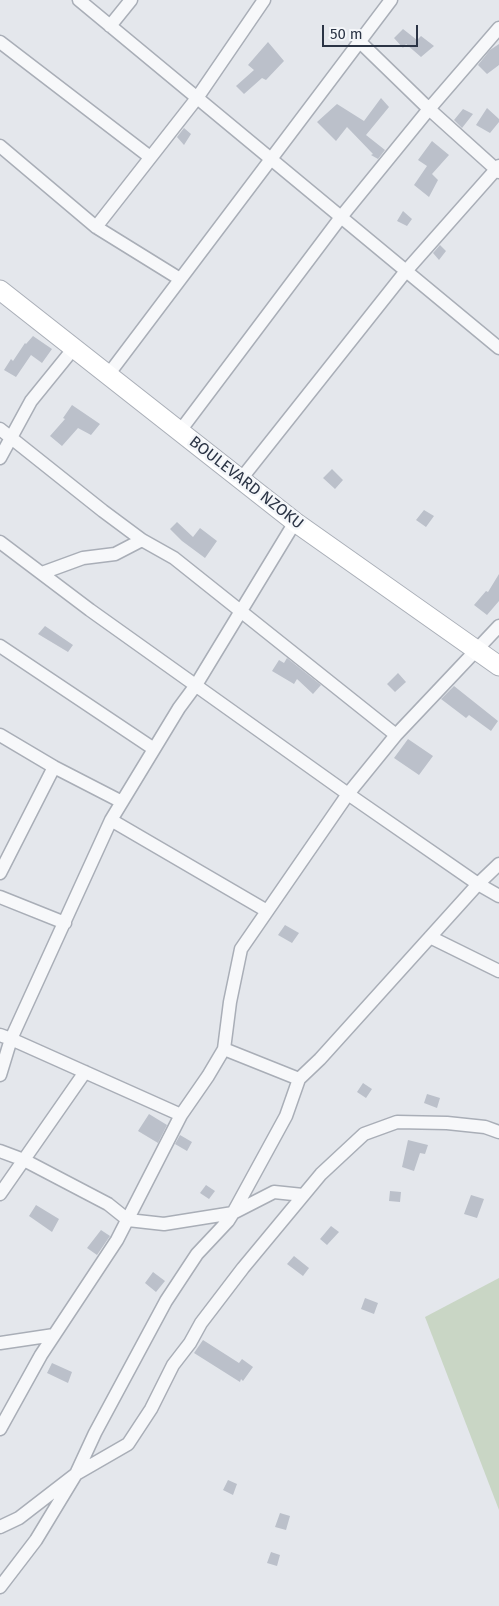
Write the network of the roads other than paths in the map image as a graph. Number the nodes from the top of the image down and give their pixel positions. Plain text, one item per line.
1 (131, 0) edge
2 (264, 0) edge
3 (391, 0) edge
4 (83, 1) edge
5 (110, 26) junction
6 (498, 31) edge
7 (0, 42) edge
8 (360, 42) junction
9 (197, 98) junction
10 (429, 109) junction
11 (0, 146) edge
12 (150, 157) junction
13 (270, 159) junction
14 (498, 169) edge
15 (341, 217) junction
16 (96, 227) junction
17 (406, 271) junction
18 (180, 279) junction
19 (0, 290) edge
20 (74, 348) junction
21 (499, 348) edge
22 (108, 375) junction
23 (0, 429) edge
24 (180, 431) junction
25 (11, 438) junction
26 (0, 458) edge
27 (241, 479) junction
28 (295, 522) junction
29 (142, 540) junction
30 (0, 542) edge
31 (42, 573) junction
32 (241, 611) junction
33 (499, 626) edge
34 (0, 646) edge
35 (477, 651) junction
36 (499, 666) edge
37 (196, 685) junction
38 (0, 735) edge
39 (396, 735) junction
40 (154, 749) junction
41 (54, 766) junction
42 (348, 794) junction
43 (122, 802) junction
44 (111, 820) junction
45 (499, 864) edge
46 (0, 874) edge
47 (478, 884) junction
48 (499, 896) edge
49 (0, 897) edge
50 (267, 911) junction
51 (65, 924) junction
52 (430, 937) junction
53 (499, 971) edge
54 (6, 1037) edge
55 (224, 1048) junction
56 (85, 1072) junction
57 (0, 1075) edge
58 (299, 1079) junction
59 (181, 1115) junction
60 (499, 1132) edge
61 (0, 1151) edge
62 (24, 1160) junction
63 (0, 1194) edge
64 (303, 1195) junction
65 (233, 1213) junction
66 (128, 1220) junction
67 (54, 1335) junction
68 (0, 1343) edge
69 (0, 1429) edge
70 (76, 1474) junction
71 (0, 1527) edge
72 (0, 1587) edge

1 - 5 street
2 - 9 street
3 - 8 street
4 - 5 street
5 - 9 street
6 - 10 street
7 - 12 street
8 - 10 street
8 - 13 street
9 - 12 street
9 - 13 street
10 - 14 street
10 - 15 street
11 - 16 street
12 - 16 street
13 - 15 street
13 - 18 street
14 - 17 street
15 - 17 street
15 - 24 street
16 - 18 street
17 - 21 street
17 - 27 street
18 - 22 street
19 - 20 street, BOULEVARD NZOKU
20 - 22 street, BOULEVARD NZOKU
20 - 25 street
22 - 24 street, BOULEVARD NZOKU
23 - 25 street
24 - 27 street, BOULEVARD NZOKU
25 - 26 street
25 - 29 street
27 - 28 street, BOULEVARD NZOKU
28 - 32 street
28 - 35 street, BOULEVARD NZOKU
29 - 31 street
29 - 32 street
30 - 31 street
31 - 37 street
32 - 37 street
32 - 39 street
33 - 35 street
34 - 40 street
35 - 36 street, BOULEVARD NZOKU
35 - 39 street
37 - 40 street
37 - 42 street
38 - 41 street
39 - 42 street
40 - 43 street
41 - 43 street
41 - 46 street
42 - 47 street
42 - 50 street
43 - 44 street
44 - 50 street
44 - 51 street
45 - 47 street
47 - 48 street
47 - 52 street
49 - 51 street
50 - 55 street
51 - 54 street
52 - 53 street
52 - 58 street
54 - 56 street
54 - 57 street
55 - 58 street
55 - 59 street
56 - 59 street
56 - 62 street
58 - 65 street
59 - 66 street
60 - 64 street
61 - 62 street
62 - 63 street
62 - 66 street
64 - 65 street
64 - 70 street
65 - 66 street
65 - 70 street
66 - 67 street
67 - 68 street
67 - 69 street
70 - 71 street
70 - 72 street

